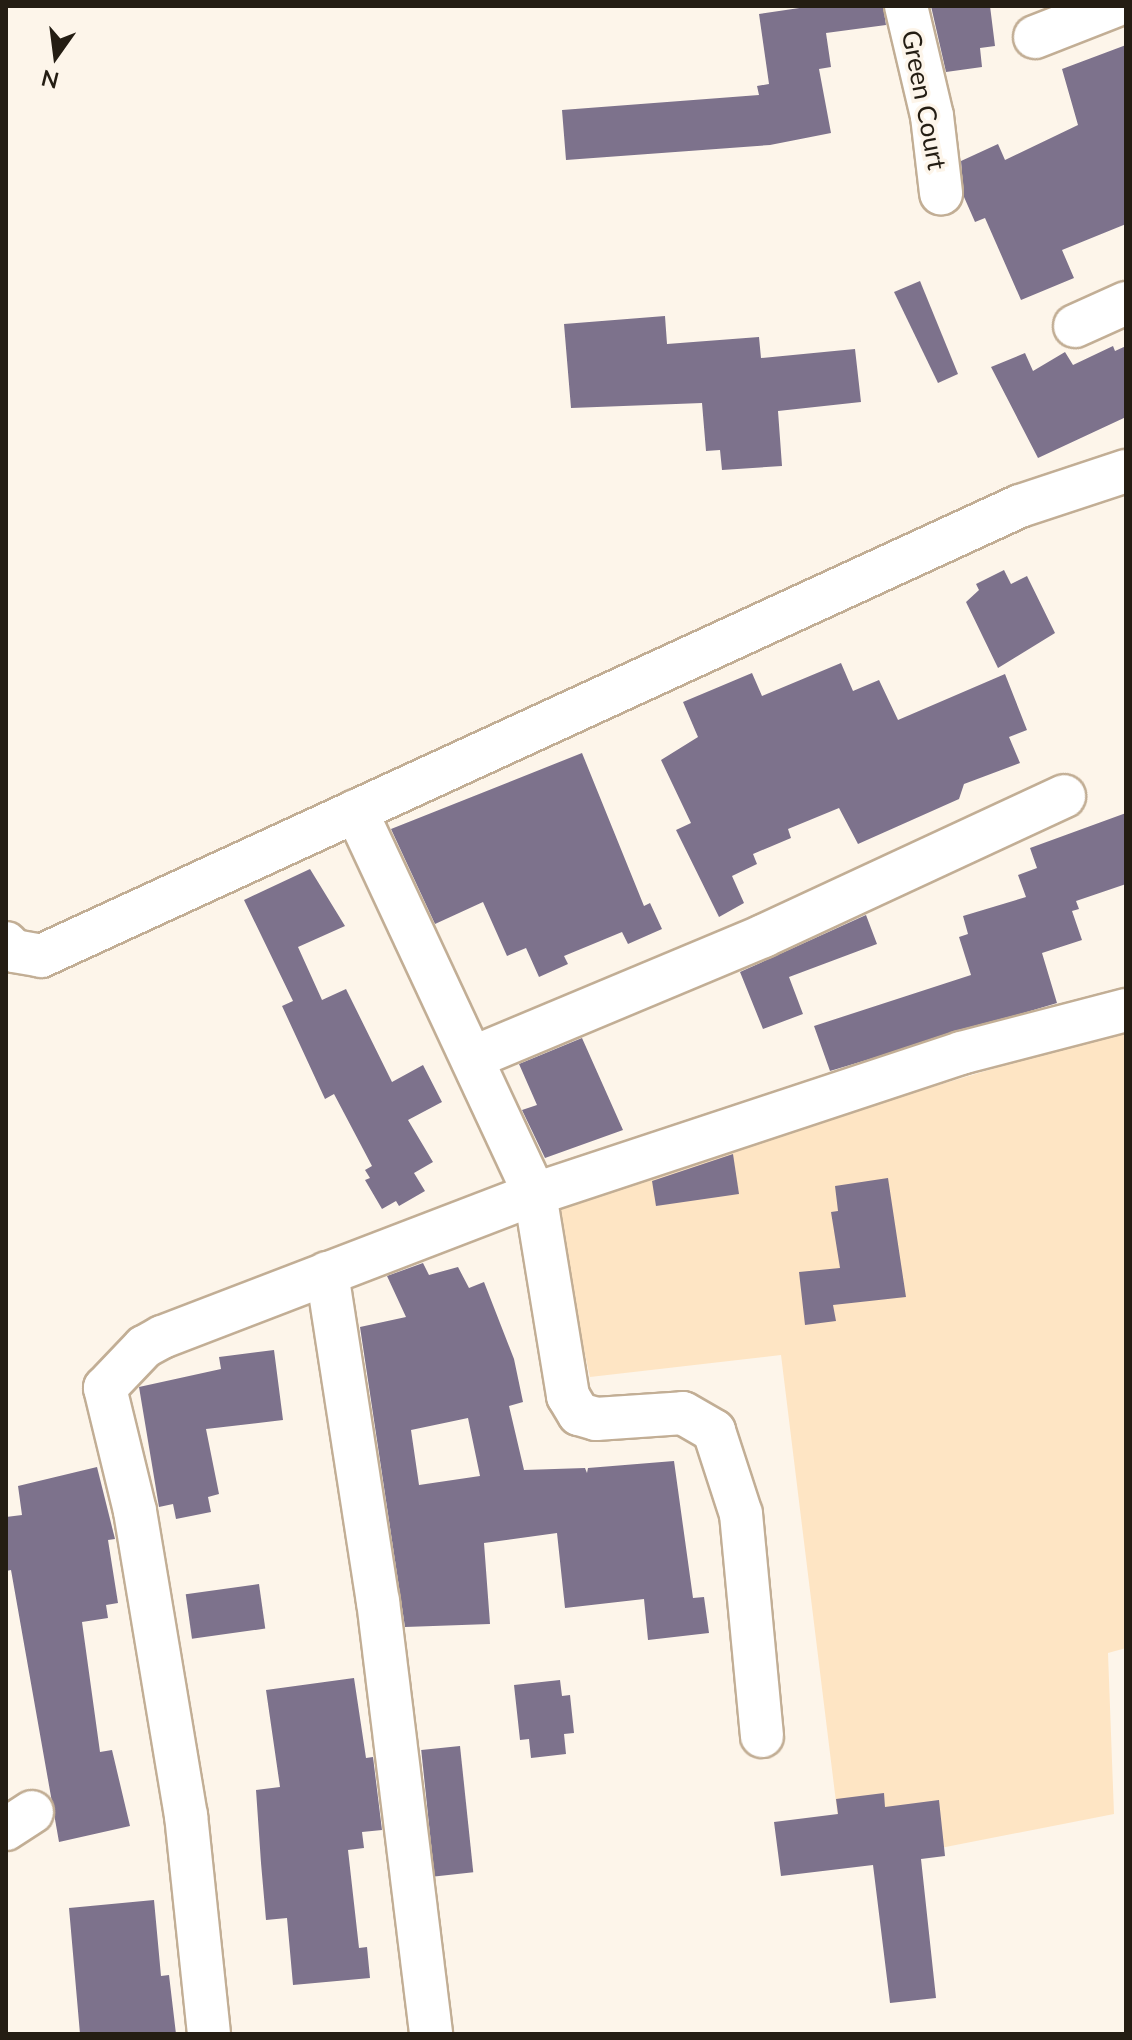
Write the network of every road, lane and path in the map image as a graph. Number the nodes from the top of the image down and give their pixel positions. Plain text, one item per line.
1 (906, 6) edge
2 (1114, 6) edge
3 (1035, 37) dead end
4 (941, 193) dead end
5 (1126, 303) edge
6 (1075, 326) dead end
7 (1126, 471) edge
8 (1064, 796) dead end
9 (356, 811) junction
10 (6, 943) edge
11 (1126, 1010) edge
12 (472, 1058) junction
13 (535, 1194) junction
14 (327, 1273) junction
15 (762, 1736) dead end
16 (209, 2034) edge
17 (431, 2034) edge

1 - 4 street, Green Court
2 - 3 street
5 - 6 street
7 - 9 street
8 - 12 street
9 - 10 street
9 - 12 street
11 - 13 street
12 - 13 street
13 - 14 street
13 - 15 street
14 - 16 street
14 - 17 street

